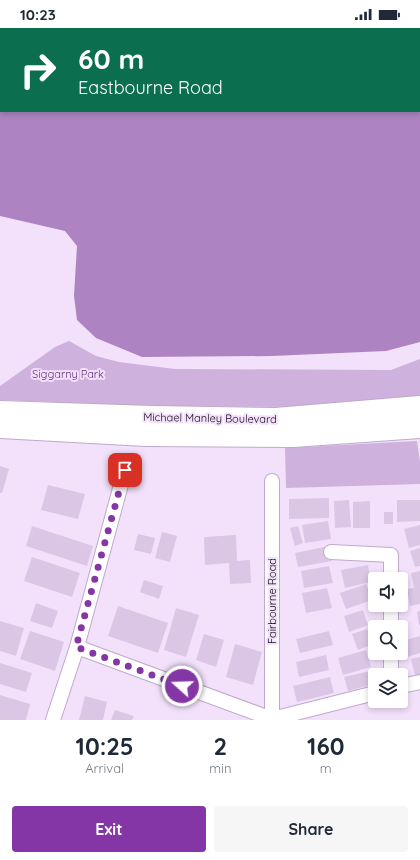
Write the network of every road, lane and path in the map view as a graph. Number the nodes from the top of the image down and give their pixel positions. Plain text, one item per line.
1 (420, 408) edge
2 (0, 412) edge
3 (0, 427) edge
4 (420, 427) edge
5 (125, 470) dead end
6 (272, 481) dead end
7 (331, 552) dead end
8 (391, 572) edge
9 (76, 647) junction
10 (420, 682) edge
11 (408, 685) edge
12 (368, 695) edge
13 (53, 720) edge
14 (272, 720) edge

1 - 2 highway, Michael Manley Boulevard
3 - 4 highway, Michael Manley Boulevard
5 - 9 street
6 - 14 street, Fairbourne Road
7 - 8 street
9 - 13 street
9 - 14 street
10 - 11 street
12 - 14 street

